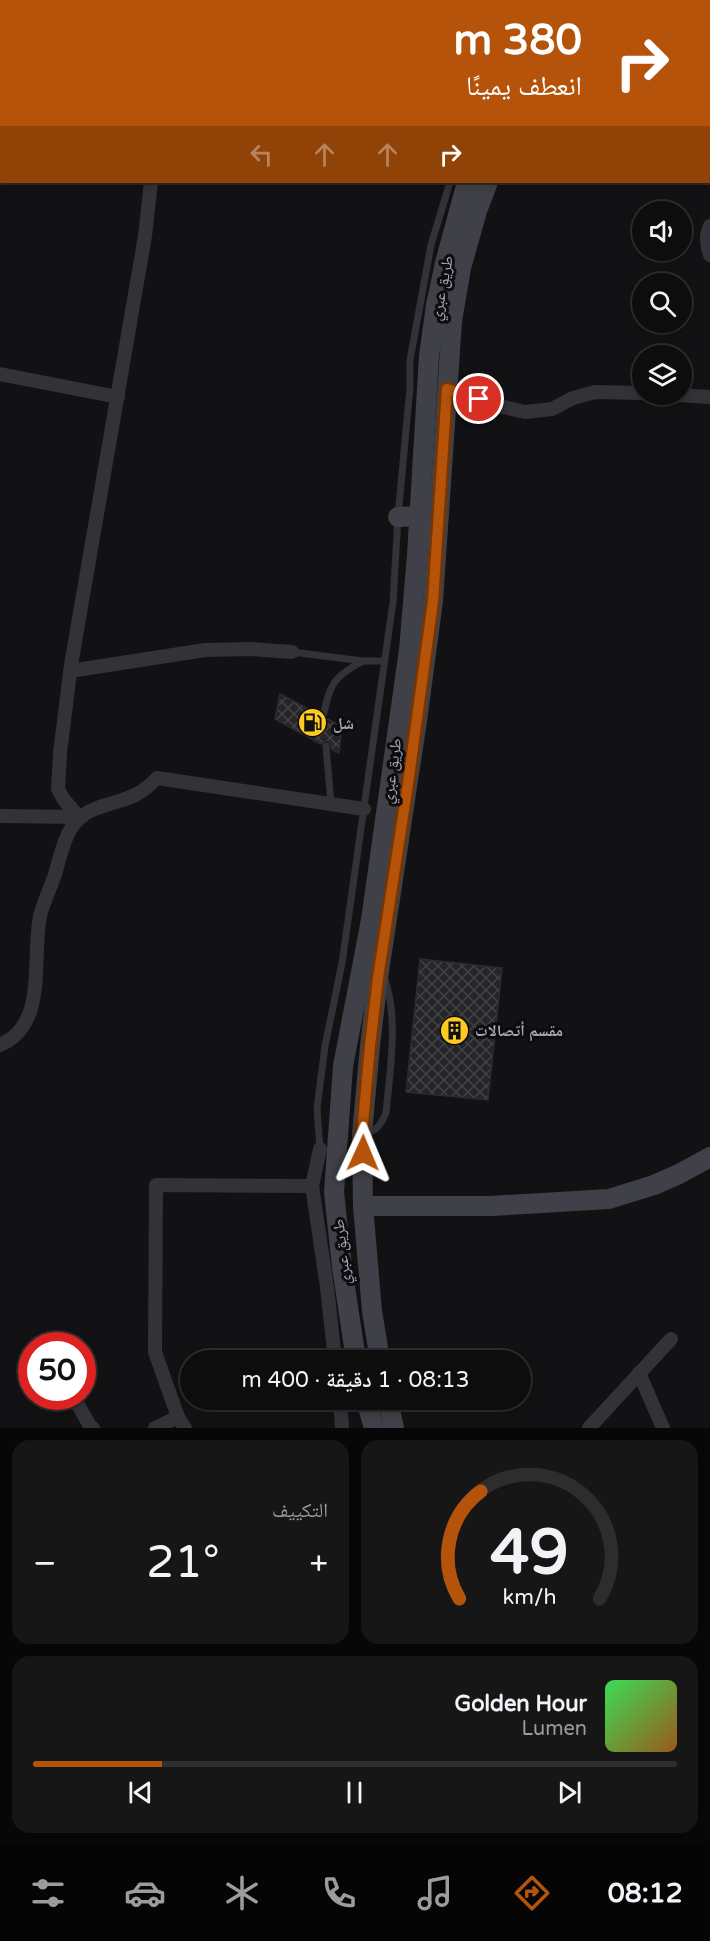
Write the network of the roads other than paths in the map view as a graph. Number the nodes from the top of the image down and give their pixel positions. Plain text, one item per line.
1 (151, 183) edge
2 (450, 183) edge
3 (466, 183) edge
4 (488, 183) edge
5 (710, 226) edge
6 (710, 255) edge
7 (0, 374) edge
8 (447, 389) junction
9 (632, 393) edge
10 (692, 396) edge
11 (118, 397) junction
12 (710, 397) edge
13 (418, 516) junction
14 (398, 517) junction
15 (292, 652) joint
16 (363, 660) junction
17 (384, 661) junction
18 (70, 671) junction
19 (323, 717) dead end
20 (326, 746) dead end
21 (331, 805) junction
22 (364, 809) junction
23 (0, 816) edge
24 (80, 817) junction
25 (0, 1045) edge
26 (343, 1066) junction
27 (362, 1134) junction
28 (320, 1149) joint
29 (710, 1156) edge
30 (312, 1186) junction
31 (363, 1206) junction
32 (345, 1290) junction
33 (671, 1339) dead end
34 (334, 1350) edge
35 (354, 1350) edge
36 (377, 1350) edge
37 (378, 1350) edge
38 (639, 1373) junction
39 (81, 1410) edge
40 (341, 1410) edge
41 (369, 1410) edge
42 (390, 1410) edge
43 (182, 1422) edge
44 (93, 1428) edge
45 (155, 1428) edge
46 (342, 1428) edge
47 (374, 1428) edge
48 (394, 1428) edge
49 (588, 1428) edge
50 (663, 1428) edge

1 - 11 street
2 - 14 lane
3 - 13 main road, طريق عبري
4 - 8 main road, طريق عبري
5 - 6 street
7 - 11 street
8 - 9 street
8 - 27 main road, طريق عبري
10 - 12 street
11 - 18 street
13 - 14 main road
13 - 26 main road, طريق عبري
14 - 17 lane
15 - 16 lane
15 - 18 street
16 - 17 lane
16 - 19 lane
17 - 22 lane
18 - 24 street
20 - 21 lane
21 - 22 street
21 - 24 street
22 - 28 lane
23 - 24 street
24 - 25 street
26 - 27 main road
26 - 32 main road, طريق عبري
27 - 31 main road, طريق عبري
28 - 30 street
29 - 31 main road
30 - 34 street
30 - 43 street
31 - 37 main road, طريق عبري
32 - 35 main road, طريق عبري
32 - 36 main road
33 - 38 street
38 - 49 street
38 - 50 street
39 - 44 street
40 - 46 street
41 - 47 main road
42 - 48 main road
43 - 45 street

